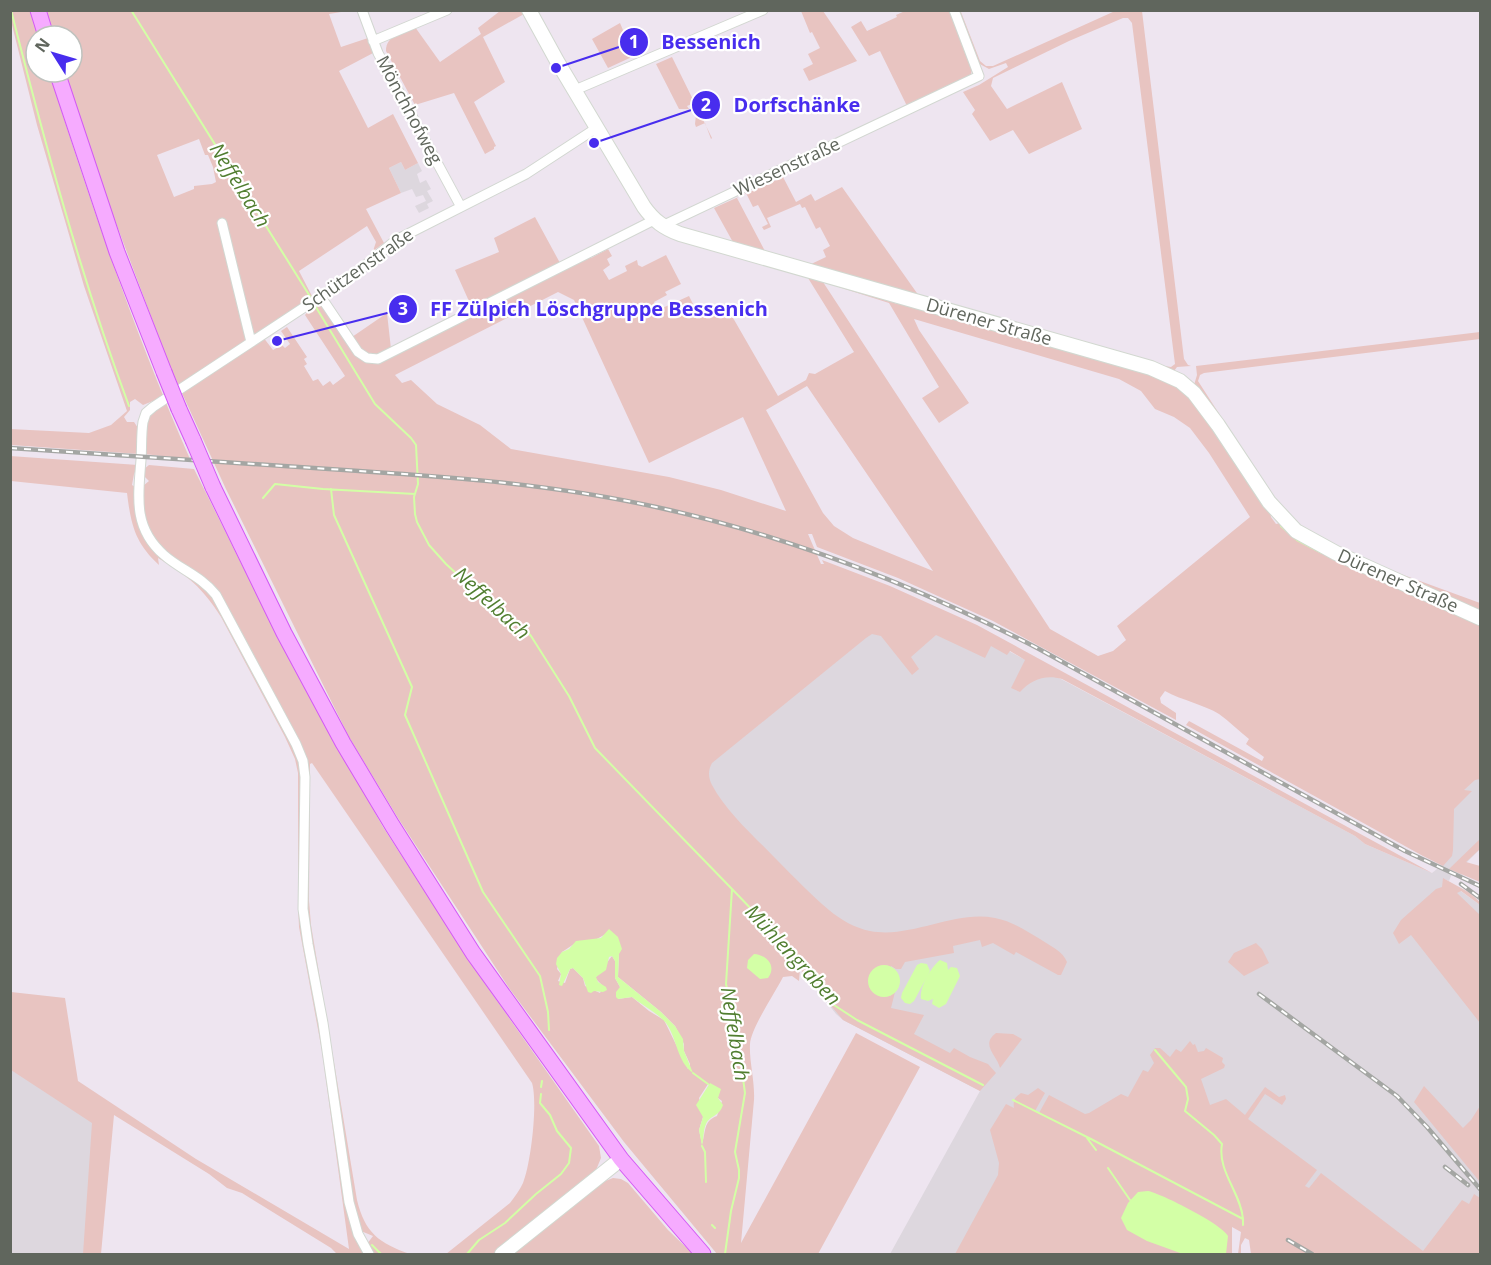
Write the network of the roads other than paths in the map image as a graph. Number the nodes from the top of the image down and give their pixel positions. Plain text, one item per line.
1 (362, 10) edge
2 (447, 10) edge
3 (529, 10) edge
4 (763, 10) edge
5 (954, 10) edge
6 (373, 41) junction
7 (61, 84) edge
8 (574, 90) junction
9 (598, 127) junction
10 (461, 207) junction
11 (222, 223) dead end
12 (658, 223) junction
13 (315, 301) junction
14 (251, 342) junction
15 (1480, 618) edge
16 (621, 1159) junction
17 (369, 1254) edge
18 (502, 1254) edge
19 (703, 1254) edge

1 - 6 street, Mönchhofweg
2 - 6 street
3 - 8 street
4 - 8 street
5 - 12 street, Wiesenstraße
6 - 10 street, Mönchhofweg
7 - 16 main road, bridge
8 - 9 street
9 - 10 street, Schützenstraße
9 - 12 street
10 - 13 street, Schützenstraße
11 - 14 street
12 - 13 street
12 - 15 street, Dürener Straße
13 - 14 street, Schützenstraße
14 - 17 street, Schützenstraße
16 - 18 street
16 - 19 main road

